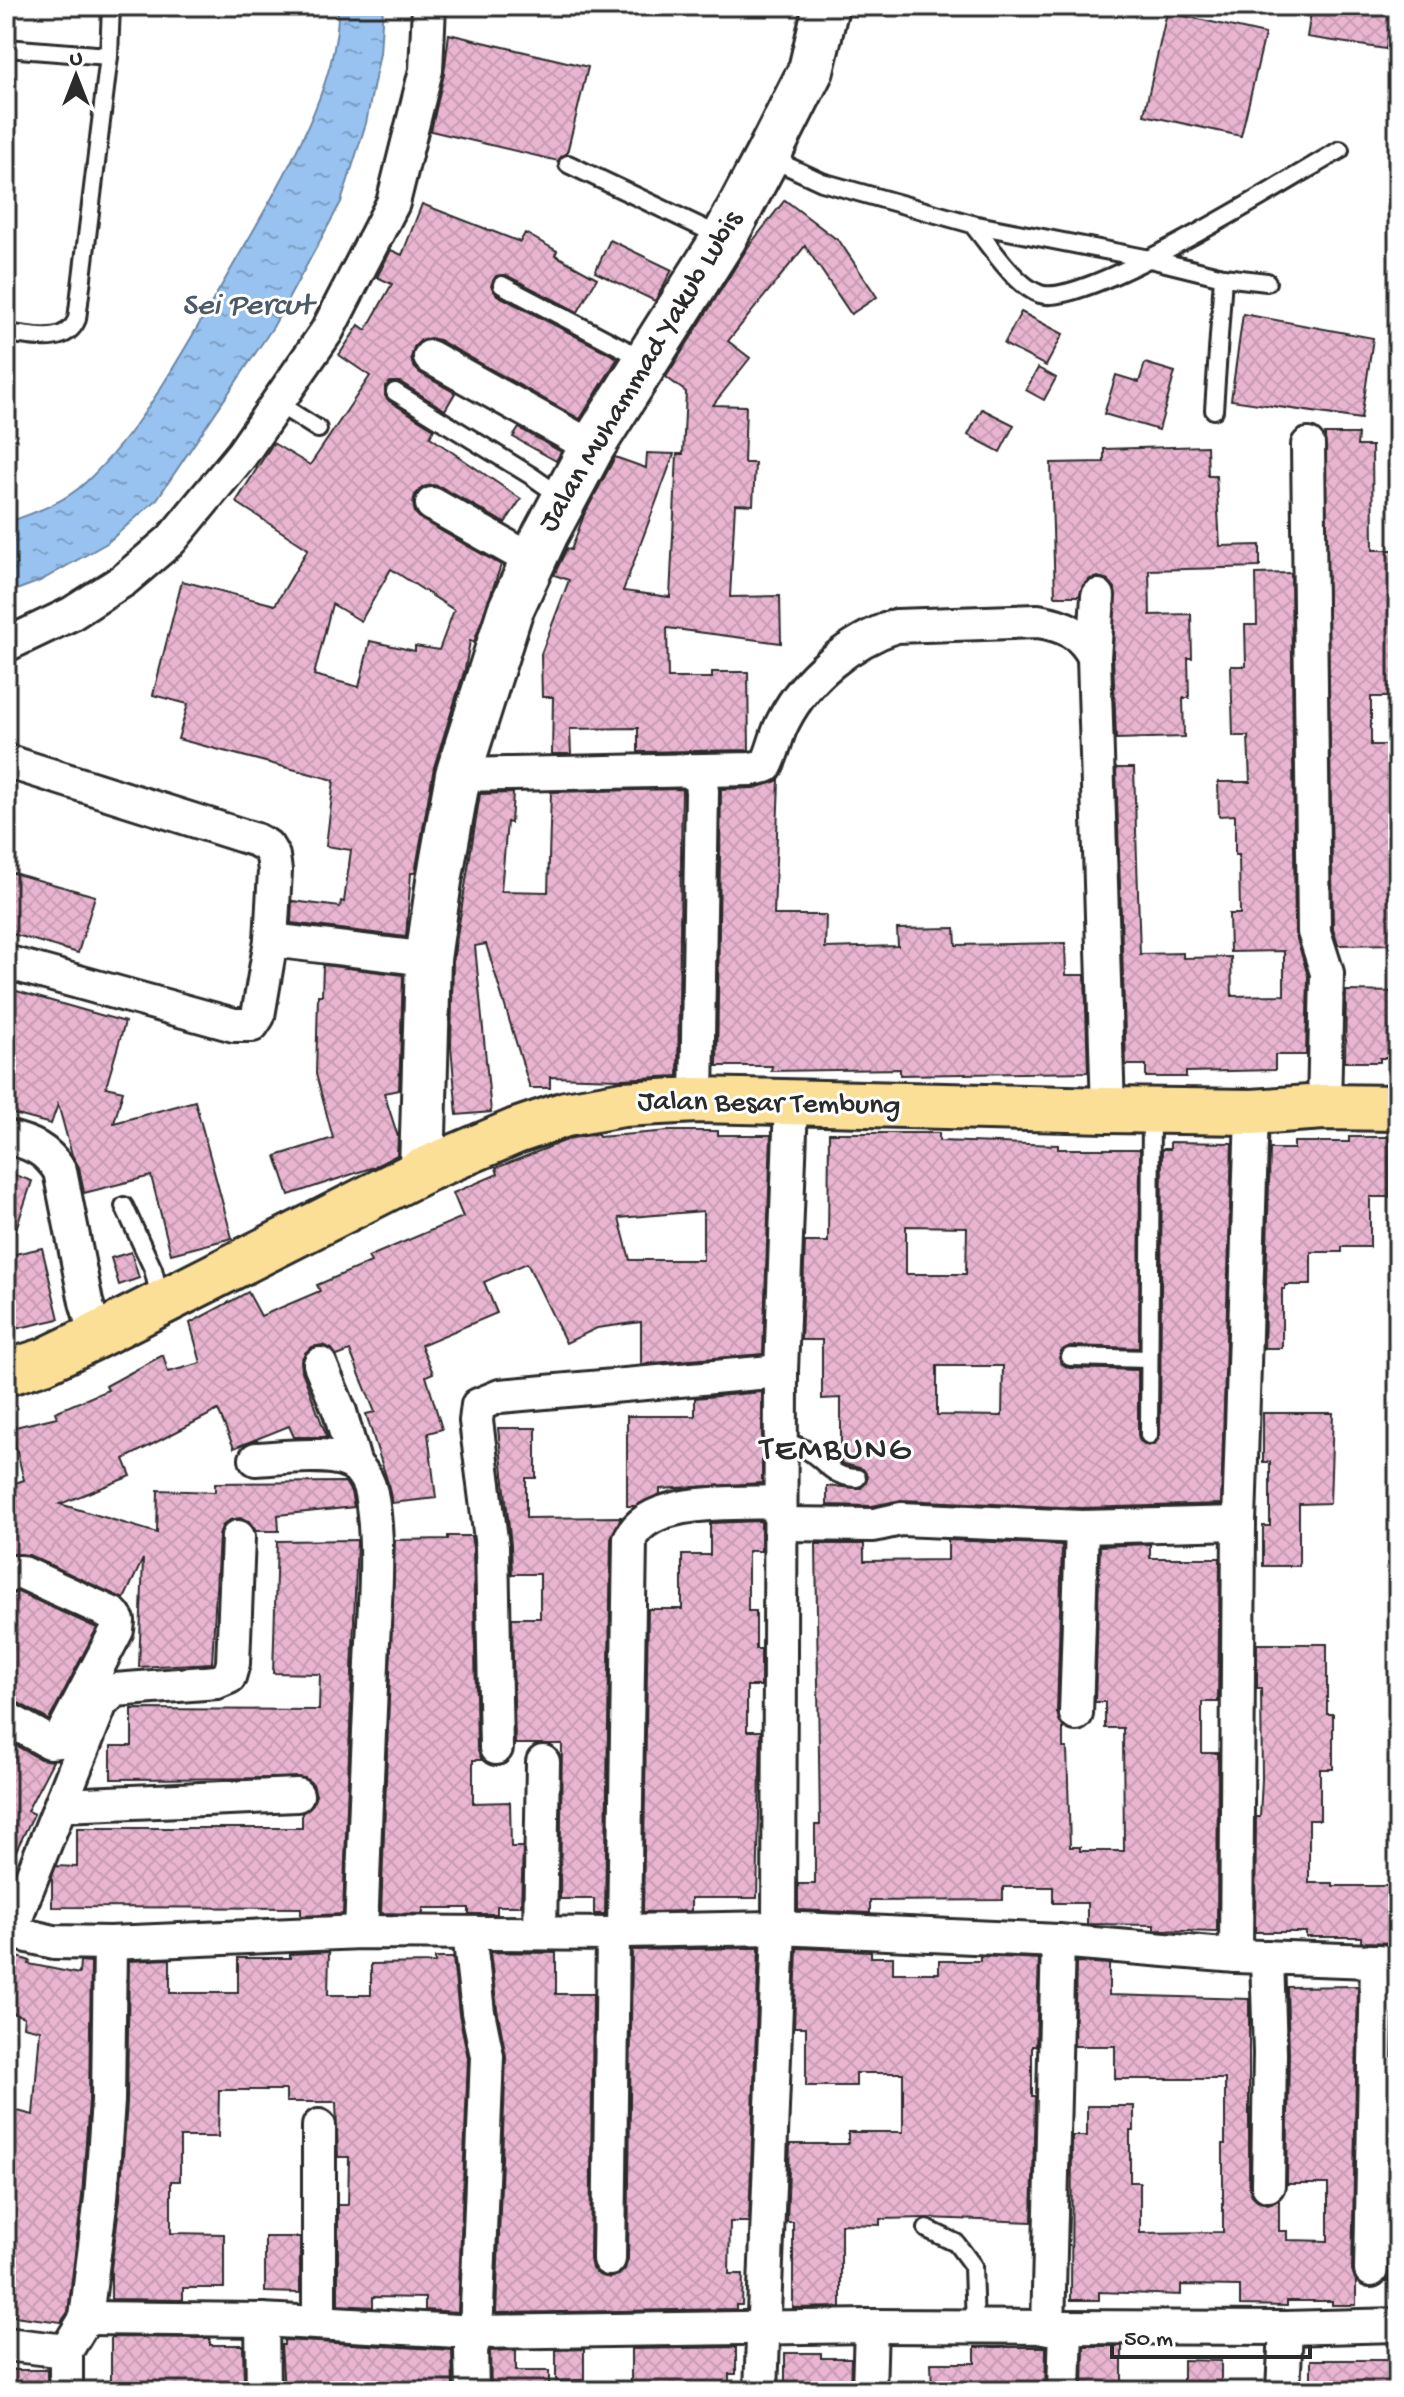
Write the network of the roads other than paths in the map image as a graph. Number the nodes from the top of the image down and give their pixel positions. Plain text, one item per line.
1 (111, 6) edge
2 (429, 6) edge
3 (826, 6) edge
4 (6, 48) edge
5 (109, 56) junction
6 (1340, 150) dead end
7 (767, 157) junction
8 (568, 164) dead end
9 (972, 224) junction
10 (724, 238) junction
11 (1150, 259) junction
12 (1223, 277) junction
13 (1267, 282) dead end
14 (502, 285) dead end
15 (6, 333) edge
16 (430, 357) dead end
17 (648, 361) junction
18 (395, 392) dead end
19 (277, 403) junction
20 (1214, 410) dead end
21 (318, 429) dead end
22 (1308, 445) dead end
23 (592, 447) junction
24 (564, 499) junction
25 (432, 504) dead end
26 (533, 561) junction
27 (1098, 596) dead end
28 (6, 645) edge
29 (1094, 657) junction
30 (6, 761) edge
31 (688, 770) junction
32 (458, 775) junction
33 (271, 940) junction
34 (428, 959) junction
35 (6, 962) edge
36 (697, 1100) junction
37 (791, 1104) junction
38 (1324, 1107) junction
39 (1398, 1108) edge
40 (1108, 1110) junction
41 (1151, 1110) junction
42 (1252, 1112) junction
43 (6, 1137) edge
44 (422, 1171) junction
45 (124, 1206) dead end
46 (161, 1304) junction
47 (96, 1336) junction
48 (1070, 1357) dead end
49 (1149, 1359) junction
50 (320, 1364) dead end
51 (781, 1371) junction
52 (6, 1373) edge
53 (1149, 1435) dead end
54 (780, 1440) junction
55 (256, 1459) dead end
56 (355, 1465) junction
57 (857, 1478) dead end
58 (781, 1513) junction
59 (1239, 1523) junction
60 (1082, 1527) junction
61 (238, 1537) dead end
62 (6, 1577) edge
63 (1076, 1714) dead end
64 (6, 1718) edge
65 (496, 1748) dead end
66 (543, 1762) dead end
67 (297, 1795) dead end
68 (62, 1805) junction
69 (779, 1928) junction
70 (361, 1932) junction
71 (619, 1932) junction
72 (9, 1933) edge
73 (469, 1933) junction
74 (540, 1933) junction
75 (1058, 1941) junction
76 (110, 1943) junction
77 (1251, 1957) junction
78 (1388, 1962) edge
79 (319, 2126) dead end
80 (1268, 2185) dead end
81 (927, 2229) dead end
82 (609, 2259) dead end
83 (1371, 2270) dead end
84 (86, 2318) junction
85 (262, 2320) junction
86 (319, 2322) junction
87 (1398, 2325) edge
88 (871, 2326) junction
89 (765, 2327) junction
90 (975, 2327) junction
91 (1057, 2328) junction
92 (1286, 2328) junction
93 (476, 2332) junction
94 (6, 2344) edge
95 (66, 2351) junction
96 (66, 2391) edge
97 (263, 2391) edge
98 (472, 2391) edge
99 (761, 2391) edge
100 (869, 2391) edge
101 (1064, 2391) edge
102 (1283, 2391) edge

1 - 5 lane
2 - 19 street
3 - 7 main road, Jalan Muhammad Yakub Lubis
4 - 5 lane
5 - 15 lane
6 - 11 lane
7 - 9 lane
7 - 10 main road, Jalan Muhammad Yakub Lubis
8 - 10 lane
9 - 11 lane
9 - 11 lane
10 - 17 main road, Jalan Muhammad Yakub Lubis
11 - 12 lane
12 - 13 lane
12 - 20 lane
14 - 17 lane
16 - 23 street
17 - 23 main road, Jalan Muhammad Yakub Lubis
18 - 24 lane
19 - 21 lane
19 - 28 street
22 - 38 street
23 - 24 main road, Jalan Muhammad Yakub Lubis
24 - 26 main road, Jalan Muhammad Yakub Lubis
25 - 26 street
26 - 32 main road, Jalan Muhammad Yakub Lubis
27 - 29 street
29 - 31 street
29 - 40 street
30 - 33 street
31 - 32 street
31 - 36 street
32 - 34 main road, Jalan Muhammad Yakub Lubis
33 - 34 street
33 - 35 street
34 - 44 main road, Jalan Muhammad Yakub Lubis
36 - 37 highway, Jalan Besar Tembung
36 - 44 highway, Jalan Besar Tembung
37 - 40 highway, Jalan Besar Tembung
37 - 51 street
38 - 39 highway, Jalan Besar Tembung
38 - 42 highway, Jalan Besar Tembung
40 - 41 highway, Jalan Besar Tembung
41 - 42 highway, Jalan Besar Tembung
41 - 49 lane
42 - 59 street
43 - 47 street
44 - 46 highway, Jalan Besar Tembung
45 - 46 lane
46 - 47 highway, Jalan Besar Tembung
47 - 52 highway, Jalan Besar Tembung
48 - 49 lane
49 - 53 lane
50 - 56 street
51 - 54 street
51 - 65 street
54 - 57 lane
54 - 58 street
55 - 56 street
56 - 70 street
58 - 60 street
58 - 69 street
58 - 71 street
59 - 60 street
59 - 77 street
60 - 63 street
61 - 68 street
62 - 64 street
66 - 74 street
67 - 68 street
68 - 72 street
69 - 71 street
69 - 75 street
69 - 89 street
70 - 73 street
70 - 76 street
71 - 74 street
71 - 82 street
72 - 76 street
73 - 74 street
73 - 93 street
75 - 77 street
75 - 91 street
76 - 84 street
77 - 78 street
77 - 80 street
78 - 83 street
79 - 86 street
81 - 90 lane
84 - 85 street
84 - 95 street
85 - 86 street
85 - 97 street
86 - 93 street
87 - 92 street
88 - 89 street
88 - 90 street
88 - 100 street
89 - 93 street
89 - 99 street
90 - 91 street
91 - 92 street
91 - 101 street
92 - 102 street
93 - 98 street
94 - 95 street
95 - 96 street

